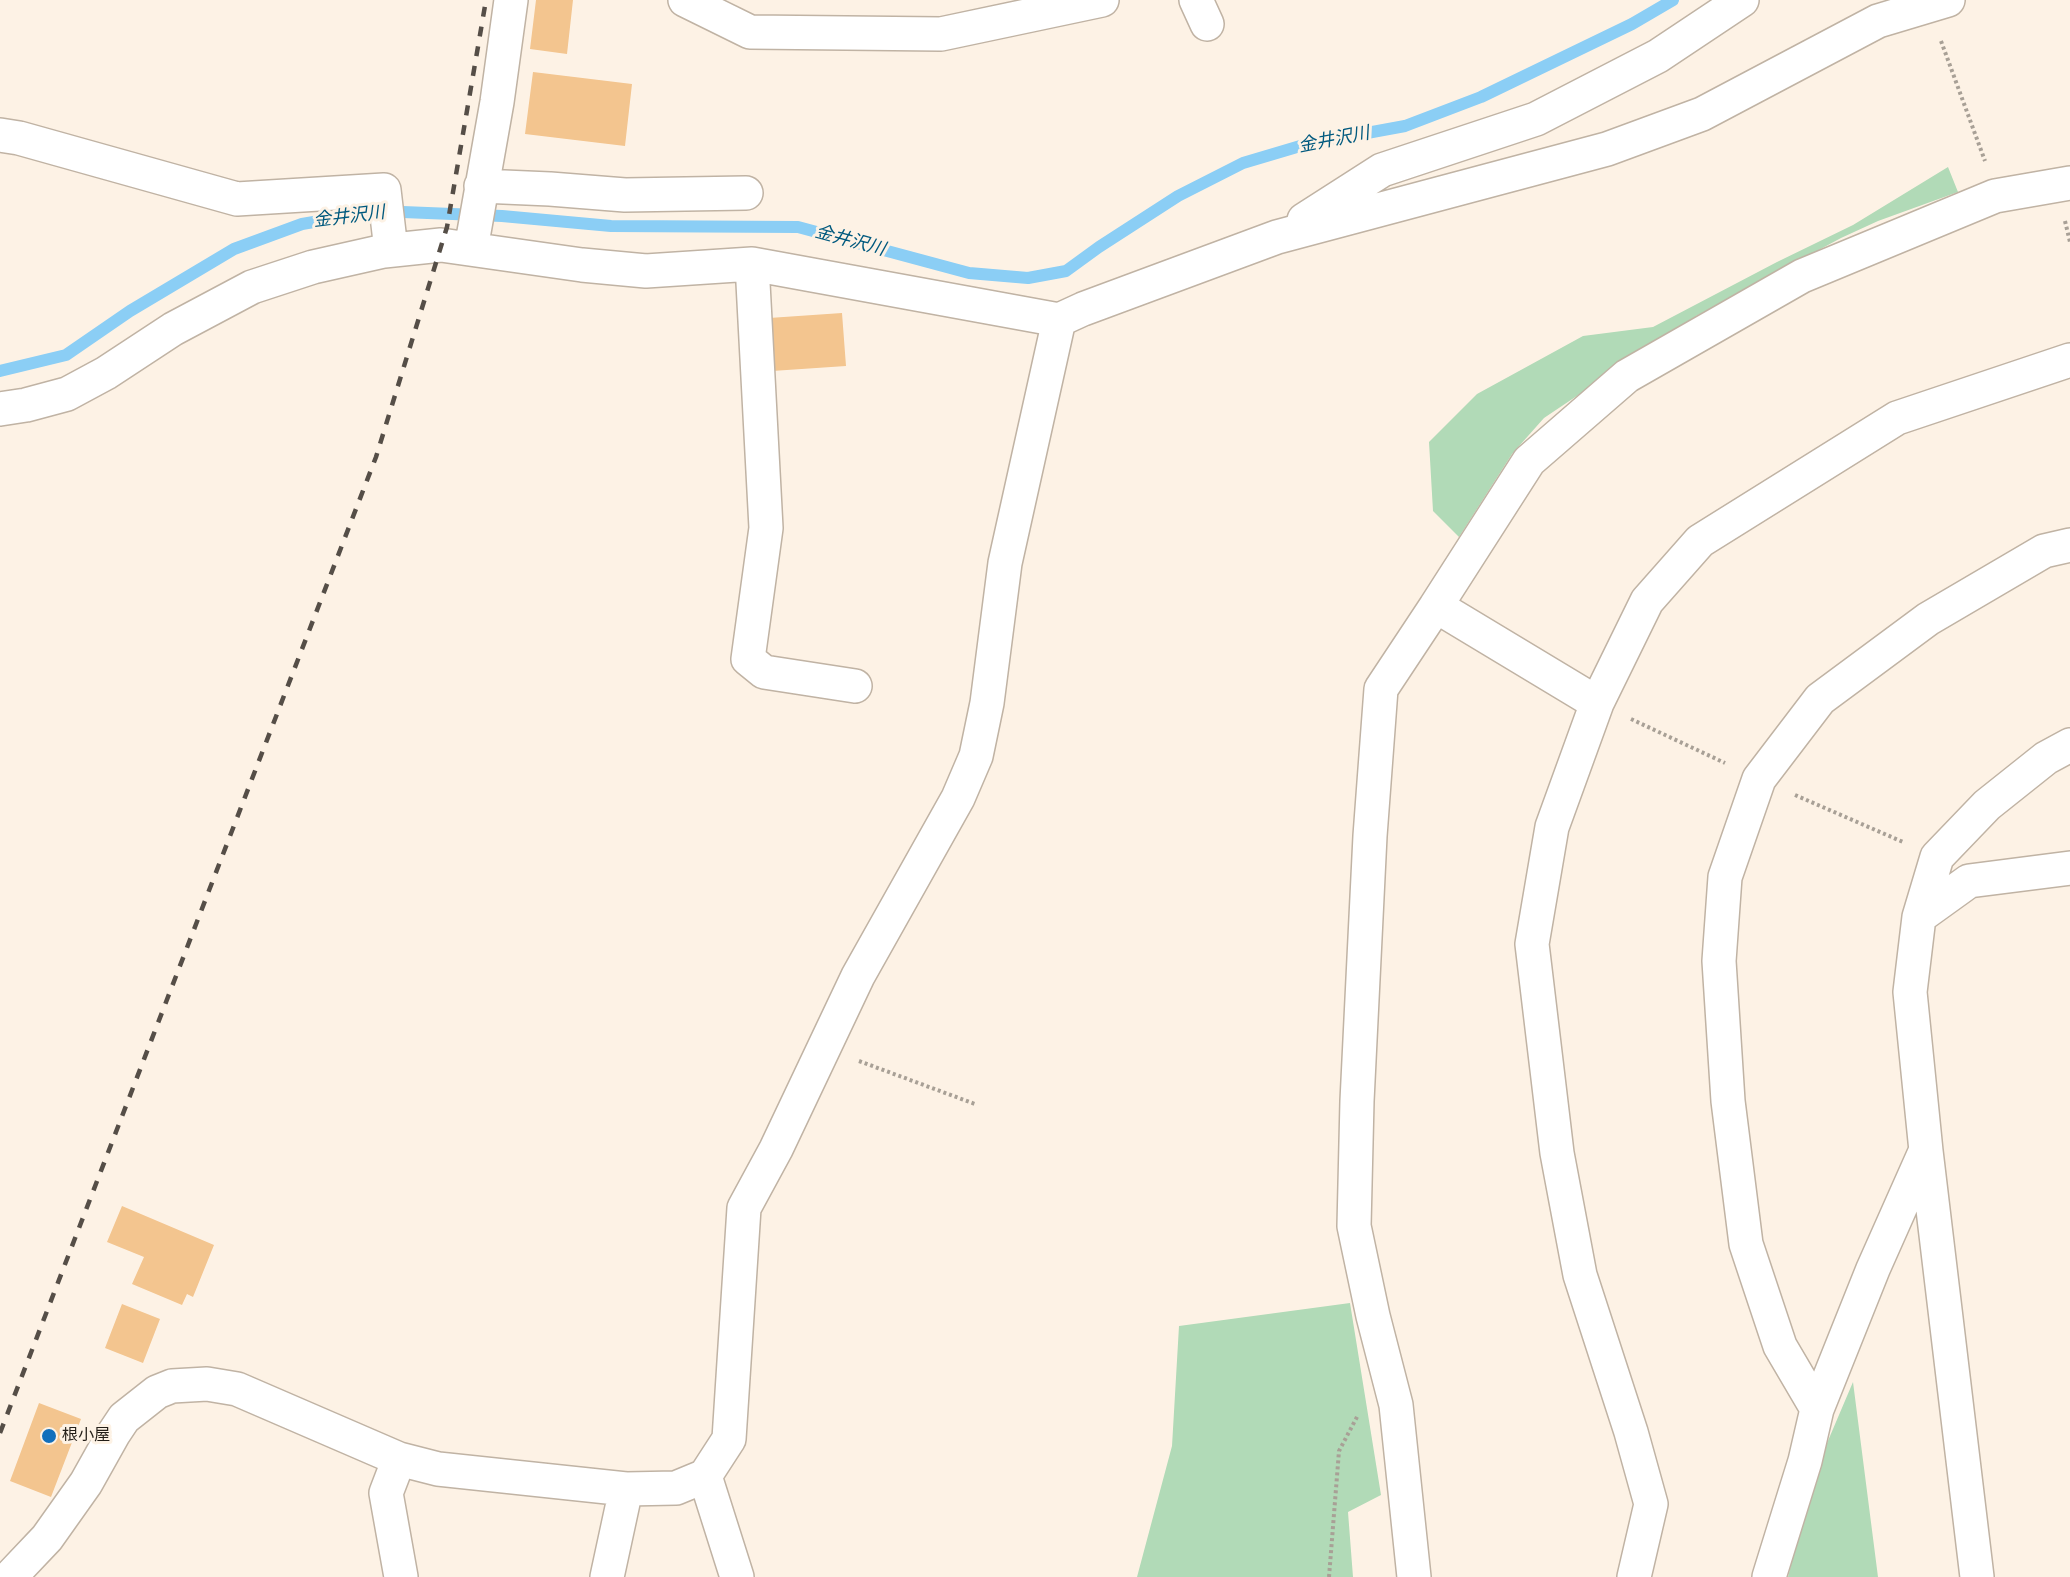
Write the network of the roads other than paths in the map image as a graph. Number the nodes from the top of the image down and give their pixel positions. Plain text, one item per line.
1 (511, 0) edge
2 (685, 0) edge
3 (1102, 0) edge
4 (1742, 0) edge
5 (1938, 3) edge
6 (0, 135) edge
7 (2070, 183) edge
8 (746, 193) dead end
9 (480, 194) junction
10 (1276, 237) junction
11 (472, 242) junction
12 (391, 249) junction
13 (752, 264) junction
14 (1059, 320) junction
15 (2070, 360) edge
16 (0, 409) edge
17 (2070, 545) edge
18 (1436, 606) junction
19 (855, 686) dead end
20 (1597, 703) junction
21 (2070, 745) edge
22 (2070, 868) edge
23 (1919, 917) junction
24 (1926, 1151) junction
25 (1817, 1409) junction
26 (399, 1459) junction
27 (705, 1476) junction
28 (626, 1489) junction
29 (10, 1577) edge
30 (401, 1577) edge
31 (607, 1577) edge
32 (737, 1577) edge
33 (1414, 1577) edge
34 (1634, 1577) edge
35 (1769, 1577) edge
36 (1977, 1577) edge

1 - 9 street
2 - 3 street
4 - 10 street
5 - 10 street
6 - 12 street
7 - 18 street
8 - 9 street
9 - 11 street
10 - 14 street
11 - 12 street
11 - 13 street
12 - 16 street
13 - 14 street
13 - 19 street
14 - 27 street
15 - 20 street
17 - 25 street
18 - 20 street
18 - 33 street
20 - 34 street
21 - 23 street
22 - 23 street
23 - 24 street
24 - 25 street
24 - 36 street
25 - 35 street
26 - 28 street
26 - 29 street
26 - 30 street
27 - 28 street
27 - 32 street
28 - 31 street

